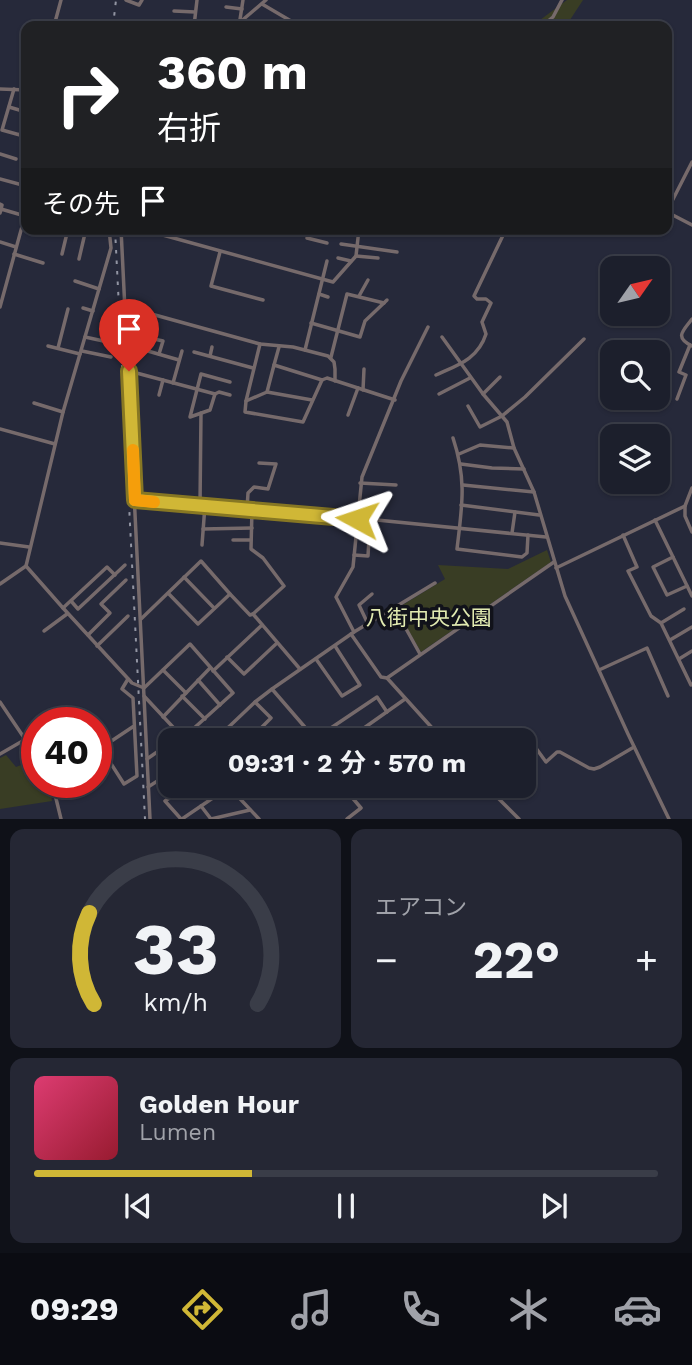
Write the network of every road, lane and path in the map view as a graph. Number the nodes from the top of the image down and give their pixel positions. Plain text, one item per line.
1 (61, 0) edge
2 (126, 0) edge
3 (142, 0) edge
4 (197, 0) edge
5 (243, 0) edge
6 (562, 0) edge
7 (264, 2) edge
8 (226, 7) dead end
9 (242, 9) junction
10 (174, 11) dead end
11 (195, 12) junction
12 (55, 21) edge
13 (194, 21) edge
14 (240, 21) edge
15 (243, 21) edge
16 (291, 21) edge
17 (548, 21) edge
18 (0, 89) edge
19 (14, 89) junction
20 (21, 90) edge
21 (9, 107) junction
22 (21, 111) edge
23 (1, 130) edge
24 (21, 131) edge
25 (0, 154) edge
26 (16, 159) dead end
27 (692, 162) edge
28 (0, 178) edge
29 (21, 184) edge
30 (672, 202) edge
31 (0, 209) edge
32 (21, 213) edge
33 (672, 215) edge
34 (692, 225) edge
35 (21, 230) edge
36 (67, 235) edge
37 (85, 235) edge
38 (110, 235) edge
39 (121, 235) edge
40 (162, 235) edge
41 (308, 235) edge
42 (359, 235) edge
43 (503, 235) edge
44 (0, 243) edge
45 (327, 243) dead end
46 (341, 244) dead end
47 (358, 246) junction
48 (16, 247) junction
49 (220, 252) junction
50 (397, 252) dead end
51 (14, 254) junction
52 (62, 254) dead end
53 (356, 256) junction
54 (338, 258) dead end
55 (378, 258) dead end
56 (79, 259) dead end
57 (327, 261) dead end
58 (351, 261) junction
59 (43, 263) dead end
60 (322, 280) junction
61 (368, 280) dead end
62 (75, 281) dead end
63 (3, 284) edge
64 (99, 289) junction
65 (318, 294) junction
66 (328, 297) dead end
67 (358, 297) junction
68 (263, 300) dead end
69 (0, 307) edge
70 (126, 307) junction
71 (83, 308) dead end
72 (68, 309) dead end
73 (93, 311) junction
74 (692, 319) edge
75 (311, 323) junction
76 (428, 327) dead end
77 (338, 331) junction
78 (85, 337) junction
79 (145, 337) dead end
80 (442, 337) dead end
81 (584, 339) dead end
82 (108, 342) dead end
83 (260, 344) junction
84 (127, 345) junction
85 (691, 345) edge
86 (48, 346) dead end
87 (212, 347) dead end
88 (279, 347) junction
89 (58, 348) junction
90 (304, 350) junction
91 (182, 351) dead end
92 (194, 352) dead end
93 (81, 353) junction
94 (159, 354) junction
95 (210, 356) junction
96 (111, 357) dead end
97 (331, 357) junction
98 (179, 360) junction
99 (460, 364) junction
100 (275, 365) junction
101 (254, 368) junction
102 (364, 369) dead end
103 (129, 371) junction
104 (436, 375) dead end
105 (500, 377) dead end
106 (470, 378) junction
107 (163, 380) junction
108 (322, 380) junction
109 (335, 381) junction
110 (230, 382) dead end
111 (173, 383) junction
112 (197, 389) junction
113 (360, 389) junction
114 (267, 392) junction
115 (215, 394) junction
116 (439, 394) dead end
117 (483, 394) junction
118 (159, 395) dead end
119 (230, 395) dead end
120 (677, 399) dead end
121 (312, 400) junction
122 (395, 400) junction
123 (246, 401) junction
124 (34, 403) dead end
125 (468, 406) dead end
126 (64, 412) junction
127 (201, 413) junction
128 (348, 415) dead end
129 (502, 416) junction
130 (0, 429) edge
131 (453, 438) dead end
132 (56, 444) junction
133 (514, 448) junction
134 (458, 454) junction
135 (259, 463) dead end
136 (461, 464) junction
137 (524, 469) junction
138 (360, 483) junction
139 (396, 485) dead end
140 (463, 485) junction
141 (692, 488) edge
142 (534, 492) junction
143 (691, 494) edge
144 (135, 500) junction
145 (202, 505) junction
146 (461, 505) junction
147 (685, 506) junction
148 (247, 509) junction
149 (252, 509) junction
150 (515, 512) junction
151 (540, 515) junction
152 (357, 519) junction
153 (370, 520) junction
154 (655, 520) junction
155 (252, 528) junction
156 (459, 528) junction
157 (203, 529) junction
158 (692, 532) edge
159 (512, 533) junction
160 (528, 535) junction
161 (623, 535) junction
162 (546, 537) junction
163 (233, 540) dead end
164 (251, 540) junction
165 (0, 543) edge
166 (202, 545) dead end
167 (29, 547) junction
168 (354, 555) junction
169 (673, 557) junction
170 (554, 562) junction
171 (125, 565) dead end
172 (26, 566) junction
173 (556, 568) junction
174 (115, 575) junction
175 (0, 576) edge
176 (184, 577) junction
177 (126, 580) dead end
178 (5, 581) junction
179 (435, 583) dead end
180 (0, 584) edge
181 (687, 586) junction
182 (168, 593) junction
183 (229, 594) junction
184 (372, 594) dead end
185 (692, 596) edge
186 (71, 601) junction
187 (394, 607) junction
188 (62, 608) junction
189 (214, 608) junction
190 (684, 609) dead end
191 (67, 614) junction
192 (253, 614) junction
193 (128, 616) dead end
194 (141, 619) junction
195 (661, 623) junction
196 (368, 624) junction
197 (262, 625) junction
198 (692, 627) edge
199 (44, 631) dead end
200 (353, 633) junction
201 (87, 636) junction
202 (669, 640) junction
203 (277, 643) junction
204 (97, 646) junction
205 (335, 646) junction
206 (692, 651) edge
207 (420, 654) junction
208 (227, 657) junction
209 (316, 659) junction
210 (678, 659) junction
211 (163, 670) junction
212 (212, 670) junction
213 (300, 670) junction
214 (599, 670) junction
215 (387, 678) junction
216 (128, 679) junction
217 (198, 680) junction
218 (692, 684) edge
219 (144, 688) junction
220 (272, 689) junction
221 (184, 695) junction
222 (144, 696) junction
223 (668, 696) dead end
224 (405, 699) junction
225 (0, 702) edge
226 (255, 702) junction
227 (220, 705) junction
228 (387, 712) junction
229 (163, 717) junction
230 (205, 719) junction
231 (134, 726) junction
232 (173, 728) edge
233 (195, 728) edge
234 (228, 728) edge
235 (261, 728) edge
236 (305, 728) edge
237 (332, 728) edge
238 (364, 728) edge
239 (430, 728) edge
240 (21, 732) edge
241 (21, 742) edge
242 (634, 747) junction
243 (536, 749) edge
244 (158, 752) edge
245 (0, 754) edge
246 (147, 759) junction
247 (158, 781) edge
248 (148, 788) junction
249 (56, 798) edge
250 (169, 798) edge
251 (213, 798) edge
252 (239, 798) edge
253 (352, 798) edge
254 (498, 798) edge
255 (201, 806) junction
256 (250, 810) junction
257 (61, 818) edge
258 (54, 819) edge
259 (150, 819) edge
260 (183, 819) edge
261 (259, 819) edge
262 (347, 819) edge
263 (519, 819) edge
264 (669, 819) edge

1 - 12 street
2 - 3 street
4 - 11 street
5 - 9 street
6 - 17 street
7 - 15 street
7 - 16 street
8 - 9 street
9 - 14 street
10 - 11 street
11 - 13 street
18 - 19 street
19 - 20 street
19 - 21 street
21 - 22 street
21 - 23 street
23 - 24 street
25 - 26 street
27 - 30 street
28 - 29 street
31 - 32 street
33 - 34 street
35 - 48 street
36 - 52 street
37 - 56 street
38 - 64 street
39 - 70 street
40 - 49 street
41 - 45 street
42 - 47 street
43 - 99 street
44 - 48 street
46 - 47 street
47 - 50 street
47 - 53 street
48 - 51 street
49 - 60 street
49 - 68 street
51 - 59 street
51 - 63 street
53 - 55 street
53 - 58 street
54 - 58 street
57 - 60 street
58 - 60 street
60 - 65 street
61 - 67 street
62 - 64 street
63 - 69 street
64 - 73 street
65 - 66 street
65 - 75 street
67 - 77 street
67 - 77 street
70 - 83 street
70 - 84 street
71 - 73 street
72 - 89 street
73 - 78 street
74 - 85 street
75 - 77 street
75 - 90 street
76 - 122 street
77 - 97 street
78 - 82 street
78 - 93 street
79 - 94 street
80 - 99 street
81 - 129 street
83 - 88 street
83 - 101 street
84 - 94 street
84 - 103 street
85 - 120 street
86 - 89 street
87 - 95 street
88 - 90 street
88 - 100 street
89 - 93 street
90 - 97 street
91 - 98 street
92 - 95 street
93 - 96 street
93 - 126 street
94 - 98 street
95 - 101 street
97 - 109 street
98 - 111 street
99 - 104 street
99 - 106 street
100 - 108 street
100 - 114 street
101 - 123 street
102 - 113 street
103 - 107 street
103 - 144 street
105 - 117 street
106 - 116 street
106 - 117 street
107 - 111 street
107 - 118 street
108 - 109 street
108 - 121 street
109 - 113 street
110 - 112 street
111 - 112 street
112 - 115 street
112 - 127 street
113 - 122 street
113 - 128 street
114 - 121 street
114 - 123 street
115 - 119 street
115 - 127 street
117 - 129 street
121 - 123 street
122 - 138 street
124 - 126 street
125 - 129 street
126 - 132 street
127 - 145 street
129 - 133 street
130 - 132 street
131 - 134 street
132 - 167 street
133 - 134 street
133 - 137 street
134 - 136 street
135 - 148 street
136 - 137 street
136 - 140 street
137 - 142 street
138 - 139 street
138 - 152 street
140 - 142 street
140 - 146 street
141 - 143 street
142 - 151 street
143 - 147 street
144 - 145 street
144 - 194 street
145 - 148 street
145 - 157 street
146 - 150 street
146 - 156 street
147 - 154 street
147 - 158 street
148 - 149 street
149 - 152 street
149 - 155 street
150 - 151 street
150 - 159 street
151 - 162 street
152 - 153 street
152 - 168 street
153 - 156 street
153 - 168 street
154 - 161 street
154 - 169 street
155 - 157 street
155 - 164 street
156 - 159 street
156 - 160 street
157 - 166 street
159 - 160 street
160 - 162 street
161 - 173 street
161 - 195 street
162 - 170 street
163 - 164 street
164 - 192 street
165 - 167 street
167 - 172 street
168 - 200 street
169 - 181 street
169 - 181 street
170 - 173 street
170 - 207 street
171 - 174 street
172 - 178 street
172 - 188 street
173 - 214 street
174 - 186 street
174 - 186 street
175 - 178 street
176 - 182 street
176 - 183 street
176 - 189 street
177 - 201 street
178 - 180 street
179 - 187 street
181 - 185 street
182 - 189 street
182 - 194 street
183 - 189 street
183 - 192 street
184 - 196 street
186 - 188 street
187 - 196 street
187 - 207 street
188 - 191 street
190 - 195 street
191 - 199 street
191 - 201 street
192 - 197 street
193 - 204 street
194 - 219 street
195 - 202 street
196 - 200 street
197 - 203 street
197 - 208 street
198 - 202 street
200 - 205 street
200 - 215 street
201 - 204 street
202 - 210 street
203 - 208 street
203 - 213 street
204 - 216 street
205 - 209 street
205 - 209 street
206 - 210 street
207 - 215 street
208 - 212 street
209 - 213 street
210 - 218 street
211 - 212 street
211 - 219 street
211 - 221 street
212 - 217 street
212 - 227 street
213 - 220 street
214 - 223 street
214 - 242 street
215 - 224 street
216 - 219 street
216 - 231 street
217 - 221 street
217 - 227 street
219 - 222 street
220 - 226 street
220 - 236 street
221 - 229 street
221 - 230 street
222 - 229 street
222 - 246 street
224 - 228 street
224 - 239 street
225 - 240 street
226 - 234 street
226 - 235 street
227 - 230 street
228 - 237 street
228 - 238 street
229 - 232 street
230 - 233 street
231 - 231 street
241 - 245 street
242 - 243 street
242 - 264 street
244 - 246 street
246 - 248 street
247 - 248 street
248 - 259 street
249 - 257 street
250 - 260 street
251 - 255 street
252 - 256 street
253 - 262 street
254 - 263 street
255 - 256 street
255 - 260 street
256 - 261 street
257 - 258 street

